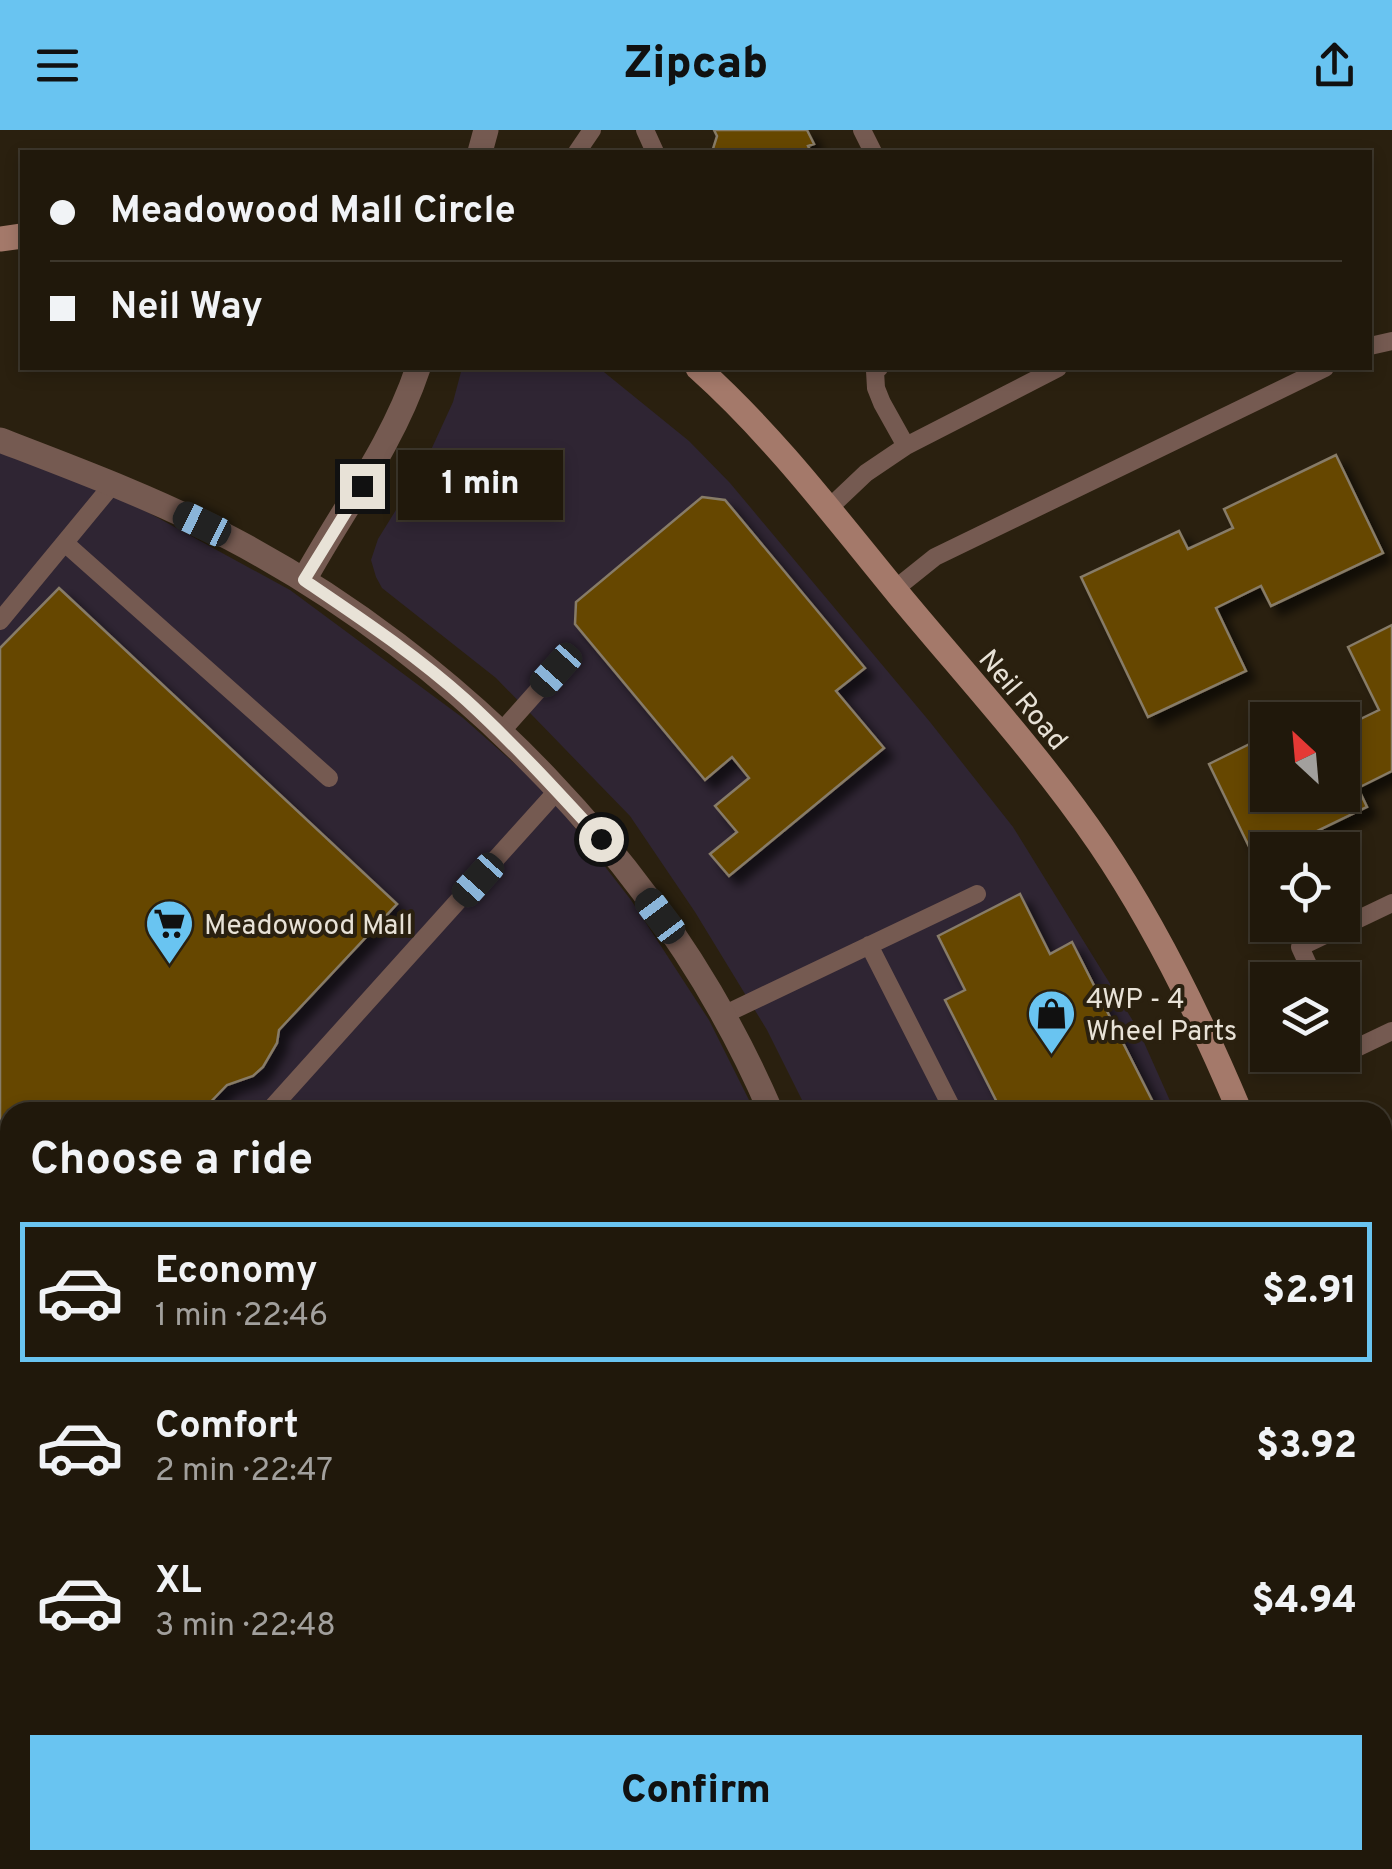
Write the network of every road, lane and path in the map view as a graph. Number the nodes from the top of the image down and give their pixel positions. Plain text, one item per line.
1 (417, 370) edge
2 (700, 370) edge
3 (877, 370) edge
4 (1054, 370) edge
5 (1321, 370) edge
6 (0, 440) edge
7 (906, 446) junction
8 (113, 484) junction
9 (828, 509) junction
10 (66, 544) junction
11 (304, 580) junction
12 (895, 589) junction
13 (0, 621) edge
14 (556, 670) dead end
15 (500, 732) junction
16 (328, 778) dead end
17 (557, 791) junction
18 (978, 894) dead end
19 (1392, 903) edge
20 (869, 946) junction
21 (1307, 962) edge
22 (722, 1016) junction
23 (1392, 1031) edge
24 (1360, 1046) edge
25 (277, 1102) edge
26 (766, 1102) edge
27 (949, 1102) edge
28 (1235, 1102) edge

1 - 11 street
2 - 9 street, Neil Road
3 - 7 lane
4 - 7 lane
5 - 12 lane
6 - 8 street
7 - 9 lane
8 - 10 lane
8 - 11 street
9 - 12 street, Neil Road
10 - 13 lane
10 - 16 lane
11 - 15 street
12 - 28 street, Neil Road
14 - 15 lane
15 - 17 street
17 - 22 street
17 - 25 lane
18 - 20 lane
19 - 21 lane
20 - 22 lane
20 - 27 lane
22 - 26 street
23 - 24 lane

